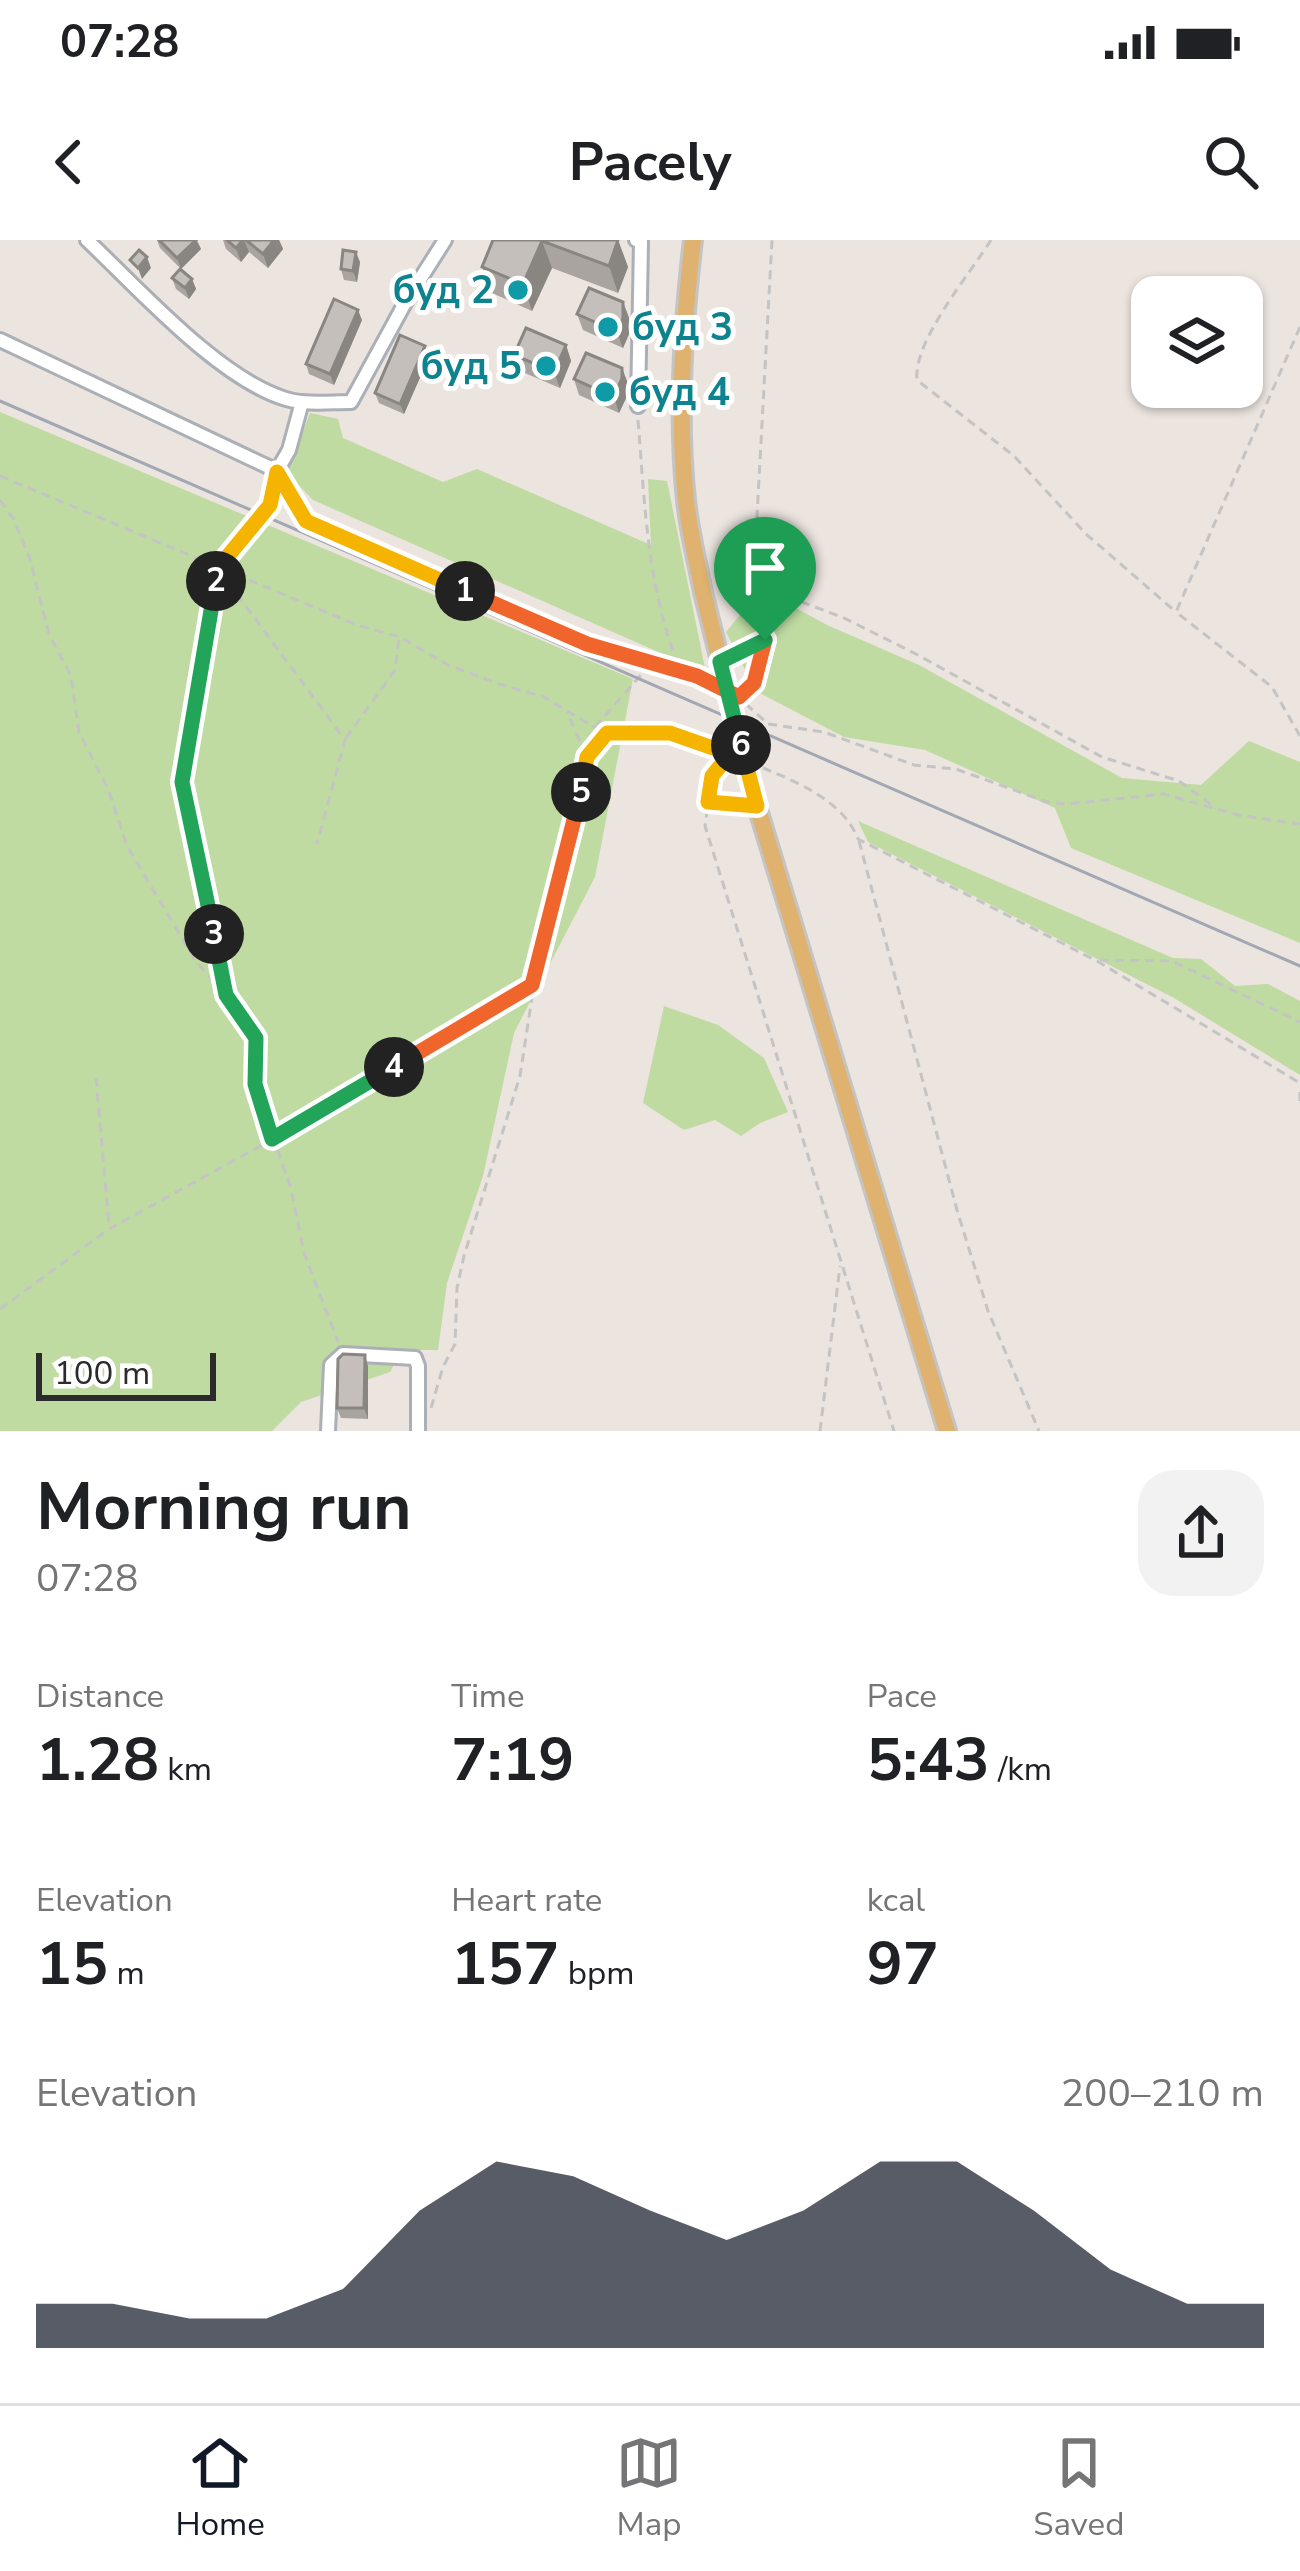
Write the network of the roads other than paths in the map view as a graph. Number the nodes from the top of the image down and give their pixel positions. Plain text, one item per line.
1 (88, 240) edge
2 (445, 240) edge
3 (640, 240) edge
4 (693, 240) edge
5 (0, 340) edge
6 (302, 403) junction
7 (638, 406) road end
8 (328, 1431) edge
9 (418, 1431) edge
10 (947, 1431) edge

1 - 6 street
2 - 6 street
3 - 7 street
4 - 10 main road, bridge
5 - 6 street
8 - 9 street

